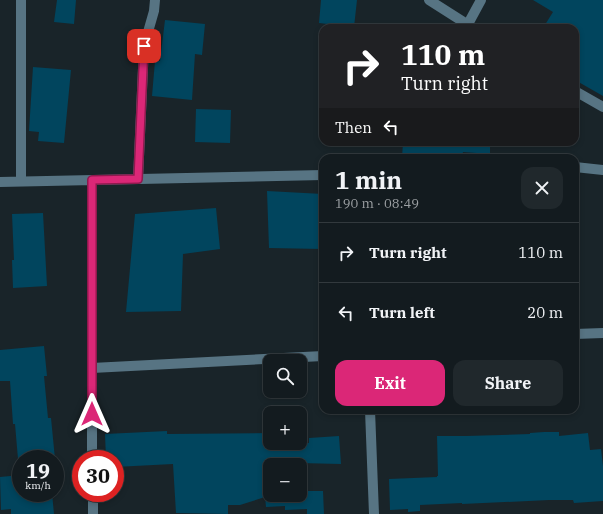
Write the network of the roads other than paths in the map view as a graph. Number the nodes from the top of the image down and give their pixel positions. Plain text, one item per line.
1 (22, 0) edge
2 (154, 0) edge
3 (429, 0) edge
4 (481, 0) edge
5 (467, 24) edge
6 (471, 24) edge
7 (579, 93) edge
8 (603, 107) edge
9 (579, 167) edge
10 (603, 170) edge
11 (319, 174) edge
12 (138, 179) junction
13 (92, 180) junction
14 (0, 182) edge
15 (20, 182) junction
16 (603, 333) edge
17 (579, 334) edge
18 (319, 356) edge
19 (92, 368) junction
20 (370, 414) edge
21 (92, 450) edge
22 (92, 502) edge
23 (93, 514) edge
24 (374, 514) edge

1 - 15 street
2 - 12 street
3 - 5 street
4 - 6 street
7 - 8 street
9 - 10 street
11 - 12 street
12 - 13 street
13 - 15 street
13 - 19 street
14 - 15 street
16 - 17 street
18 - 19 street
19 - 21 street
20 - 24 street
22 - 23 street

